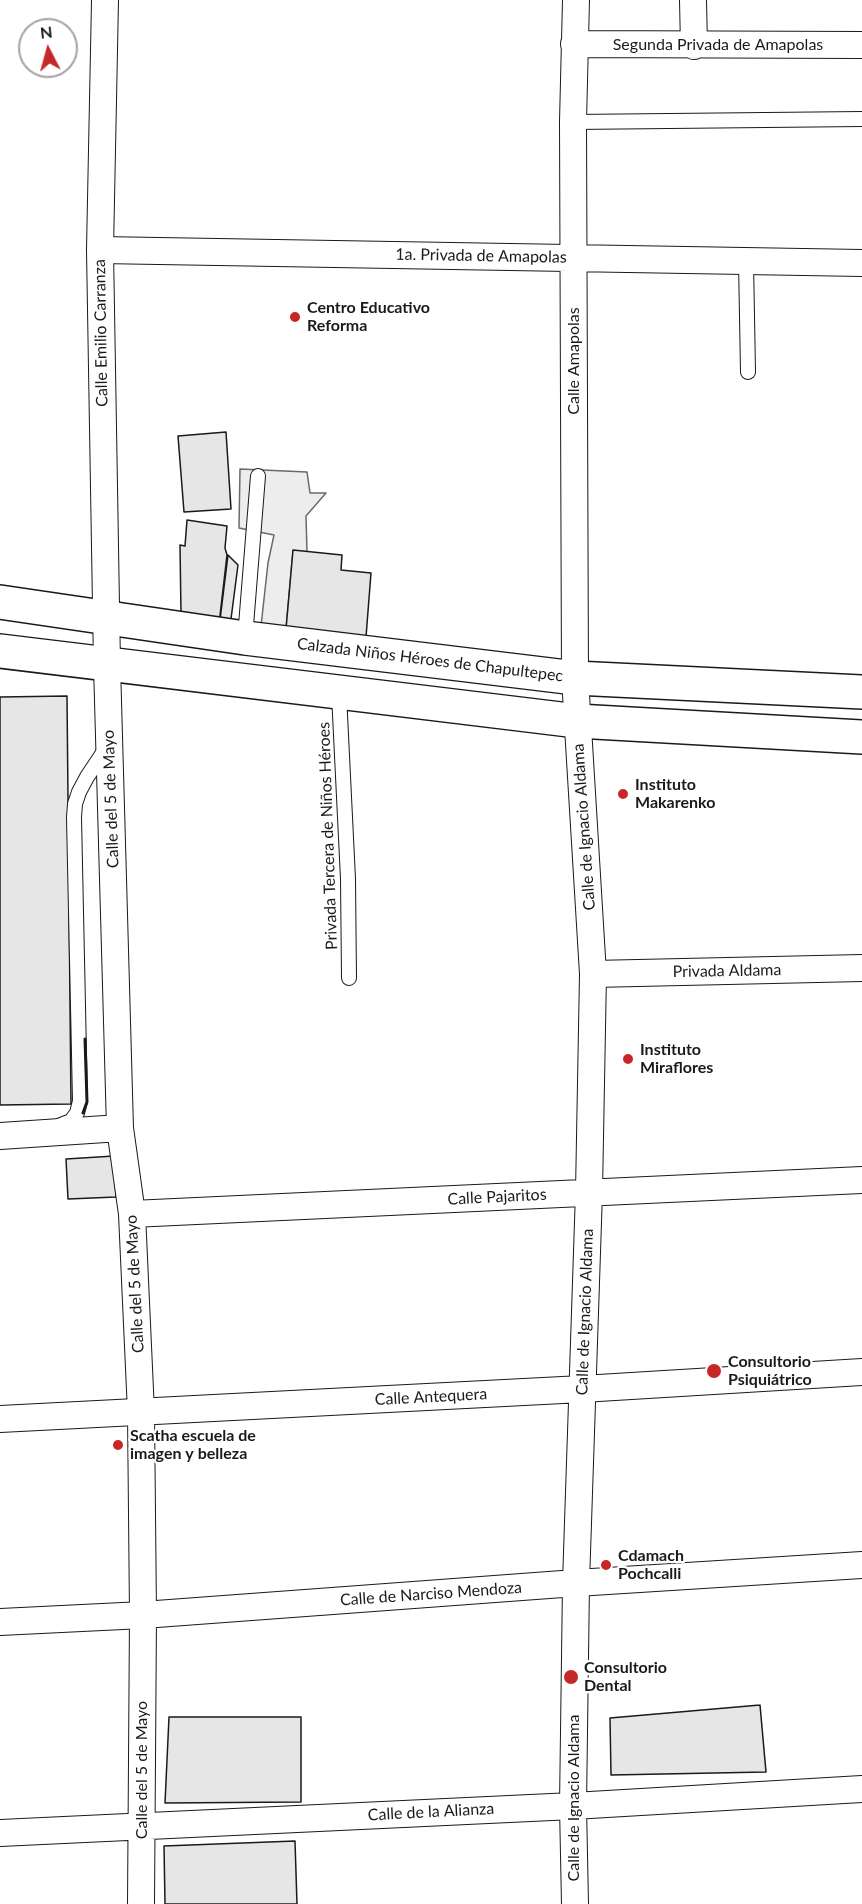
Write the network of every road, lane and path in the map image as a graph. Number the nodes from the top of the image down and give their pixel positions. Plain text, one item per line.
1 (105, 0) edge
2 (576, 0) edge
3 (693, 0) edge
4 (574, 44) junction
5 (862, 45) edge
6 (694, 46) junction
7 (862, 119) edge
8 (573, 122) junction
9 (100, 250) junction
10 (573, 258) junction
11 (746, 261) junction
12 (862, 263) edge
13 (748, 372) dead end
14 (258, 476) dead end
15 (0, 602) edge
16 (107, 617) junction
17 (245, 638) junction
18 (0, 651) edge
19 (107, 665) junction
20 (575, 678) junction
21 (862, 692) edge
22 (339, 694) junction
23 (577, 721) junction
24 (862, 737) edge
25 (109, 743) junction
26 (862, 968) edge
27 (593, 974) junction
28 (349, 978) dead end
29 (120, 1128) junction
30 (32, 1134) junction
31 (0, 1136) edge
32 (862, 1180) edge
33 (589, 1192) junction
34 (132, 1214) junction
35 (862, 1372) edge
36 (582, 1389) junction
37 (141, 1412) junction
38 (0, 1419) edge
39 (862, 1565) edge
40 (576, 1583) junction
41 (143, 1615) junction
42 (0, 1622) edge
43 (862, 1789) edge
44 (573, 1806) junction
45 (141, 1826) junction
46 (0, 1833) edge
47 (141, 1904) edge
48 (575, 1904) edge

1 - 9 street, Calle Emilio Carranza
2 - 4 street, Calle Amapolas
3 - 6 street
4 - 6 street, Segunda Privada de Amapolas
4 - 8 street, Calle Amapolas
5 - 6 street, Segunda Privada de Amapolas
7 - 8 lane
8 - 10 street, Calle Amapolas
9 - 10 street, 1a. Privada de Amapolas
9 - 16 street, Calle Emilio Carranza
10 - 11 street, 1a. Privada de Amapolas
10 - 20 street, Calle Amapolas
11 - 12 street, 1a. Privada de Amapolas
11 - 13 lane
14 - 17 lane
15 - 16 main road, Calzada Niños Héroes de Chapultepec
16 - 17 main road, Calzada Niños Héroes de Chapultepec
16 - 19 street, Calle Emilio Carranza
17 - 20 main road, Calzada Niños Héroes de Chapultepec
18 - 19 main road
19 - 22 main road
19 - 25 street, Calle del 5 de Mayo
20 - 21 main road, Calzada Niños Héroes de Chapultepec
20 - 23 street, Calle Amapolas
22 - 23 main road
22 - 28 lane, Privada Tercera de Niños Héroes
23 - 24 main road
23 - 27 street, Calle de Ignacio Aldama
25 - 29 street, Calle del 5 de Mayo
25 - 30 lane
26 - 27 street, Privada Aldama
27 - 33 street, Calle de Ignacio Aldama
29 - 30 street
29 - 34 street, Calle del 5 de Mayo
30 - 31 street
32 - 33 street, Calle Pajaritos
33 - 34 street, Calle Pajaritos
33 - 36 street, Calle de Ignacio Aldama
34 - 37 street, Calle del 5 de Mayo
35 - 36 street, Calle Antequera
36 - 37 street, Calle Antequera
36 - 40 street, Calle de Ignacio Aldama
37 - 38 street, Calle Antequera
37 - 41 street, Calle del 5 de Mayo
39 - 40 street, Calle de Narciso Mendoza
40 - 41 street, Calle de Narciso Mendoza
40 - 44 street, Calle de Ignacio Aldama
41 - 42 street, Calle de Narciso Mendoza
41 - 45 street, Calle del 5 de Mayo
43 - 44 street, Calle de la Alianza
44 - 45 street, Calle de la Alianza
44 - 48 street, Calle de Ignacio Aldama
45 - 46 street, Calle de la Alianza
45 - 47 street, Calle del 5 de Mayo

